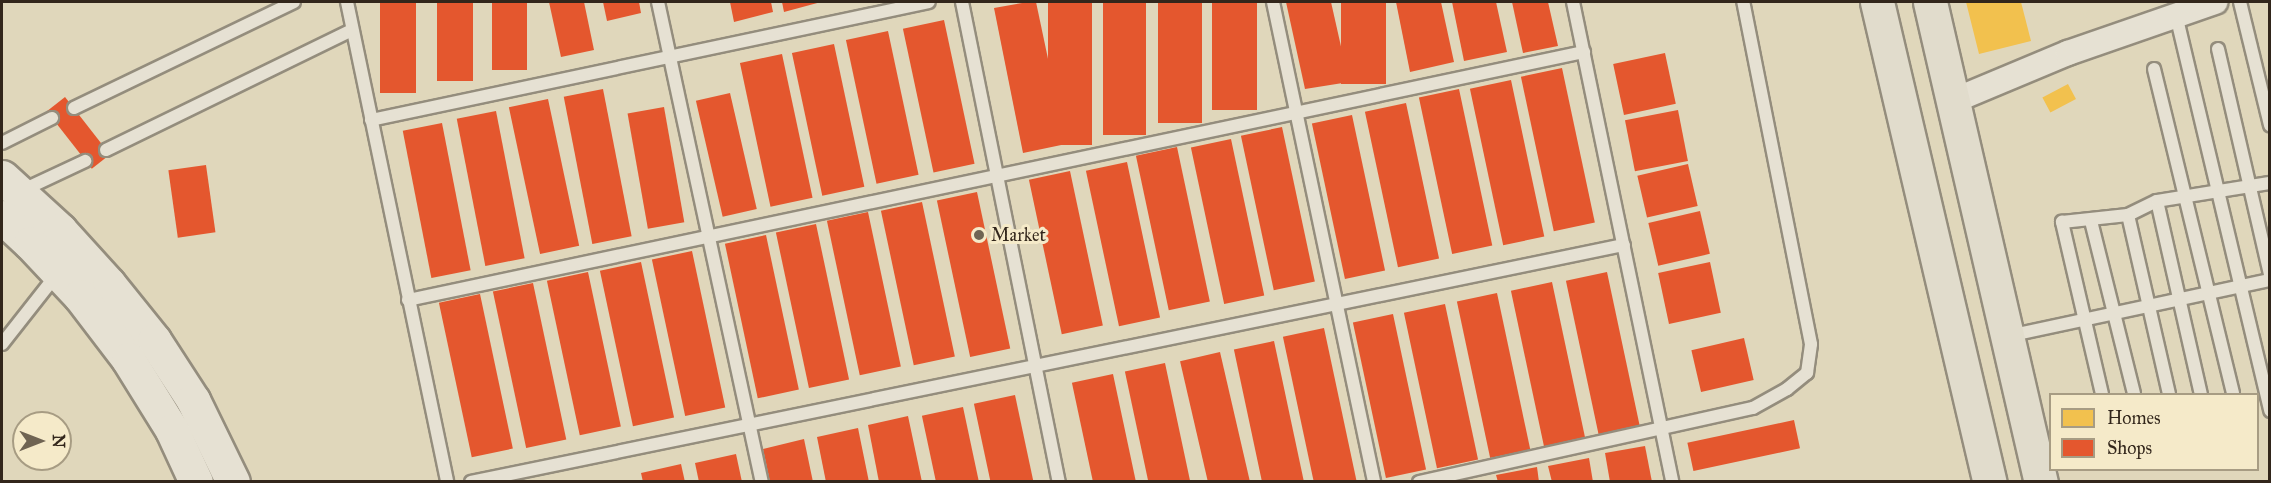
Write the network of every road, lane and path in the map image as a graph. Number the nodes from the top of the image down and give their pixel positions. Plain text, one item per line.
1 (294, 2) edge
2 (347, 2) edge
3 (658, 2) edge
4 (929, 2) edge
5 (962, 2) edge
6 (1273, 2) edge
7 (1573, 2) edge
8 (1743, 2) edge
9 (1877, 2) edge
10 (1930, 2) edge
11 (2215, 2) edge
12 (2240, 2) edge
13 (2176, 15) junction
14 (352, 30) junction
15 (2218, 49) dead end
16 (1584, 52) junction
17 (670, 56) junction
18 (2154, 69) dead end
19 (1953, 101) junction
20 (74, 108) dead end
21 (1297, 113) junction
22 (52, 118) dead end
23 (371, 120) junction
24 (2270, 125) edge
25 (2, 143) edge
26 (106, 150) dead end
27 (85, 160) dead end
28 (997, 176) junction
29 (2270, 183) edge
30 (2249, 187) junction
31 (2218, 192) junction
32 (8, 196) edge
33 (2186, 197) junction
34 (2157, 201) junction
35 (2128, 215) junction
36 (2091, 221) junction
37 (709, 236) junction
38 (1624, 245) junction
39 (58, 273) junction
40 (2270, 274) edge
41 (2270, 280) edge
42 (2240, 286) junction
43 (2210, 292) junction
44 (2179, 299) junction
45 (408, 300) junction
46 (1337, 304) junction
47 (2149, 305) junction
48 (2116, 313) junction
49 (2084, 320) junction
50 (2007, 336) junction
51 (2, 344) edge
52 (1036, 366) junction
53 (2017, 381) junction
54 (2102, 393) edge
55 (2134, 393) edge
56 (2169, 393) edge
57 (2201, 393) edge
58 (2233, 393) edge
59 (1970, 395) junction
60 (2270, 411) edge
61 (750, 424) junction
62 (1662, 429) junction
63 (196, 482) edge
64 (233, 482) edge
65 (447, 482) edge
66 (471, 482) edge
67 (762, 482) edge
68 (1059, 482) edge
69 (1374, 482) edge
70 (1419, 482) edge
71 (1672, 482) edge
72 (1989, 482) edge
73 (2041, 482) edge

1 - 20 lane
2 - 14 lane
3 - 17 lane
4 - 17 lane
5 - 28 lane
6 - 21 lane
7 - 16 lane
8 - 62 lane
9 - 59 main road
10 - 19 main road
11 - 13 street
12 - 24 lane
13 - 19 street
13 - 31 lane
14 - 23 lane
14 - 26 lane
15 - 30 lane
16 - 21 lane
16 - 38 lane
17 - 23 lane
17 - 37 lane
18 - 33 lane
19 - 50 main road
21 - 28 lane
21 - 46 lane
22 - 25 lane
23 - 45 lane
27 - 32 lane
28 - 37 lane
28 - 52 lane
29 - 30 lane
30 - 31 lane
30 - 40 lane
31 - 33 lane
31 - 42 lane
32 - 39 main road
32 - 64 main road
33 - 34 lane
33 - 43 lane
34 - 35 lane
34 - 44 lane
35 - 36 lane
35 - 47 lane
36 - 48 lane
36 - 49 lane
37 - 45 lane
37 - 61 lane
38 - 46 lane
38 - 62 lane
39 - 51 lane
39 - 63 main road
41 - 42 lane
42 - 43 lane
42 - 60 lane
43 - 44 lane
43 - 58 lane
44 - 47 lane
44 - 57 lane
45 - 65 lane
46 - 52 lane
46 - 69 lane
47 - 48 lane
47 - 56 lane
48 - 49 lane
48 - 55 lane
49 - 50 lane
49 - 54 lane
50 - 53 main road
52 - 61 lane
52 - 68 lane
53 - 59 main road
53 - 73 main road
59 - 72 main road
61 - 66 lane
61 - 67 lane
62 - 70 lane
62 - 71 lane

